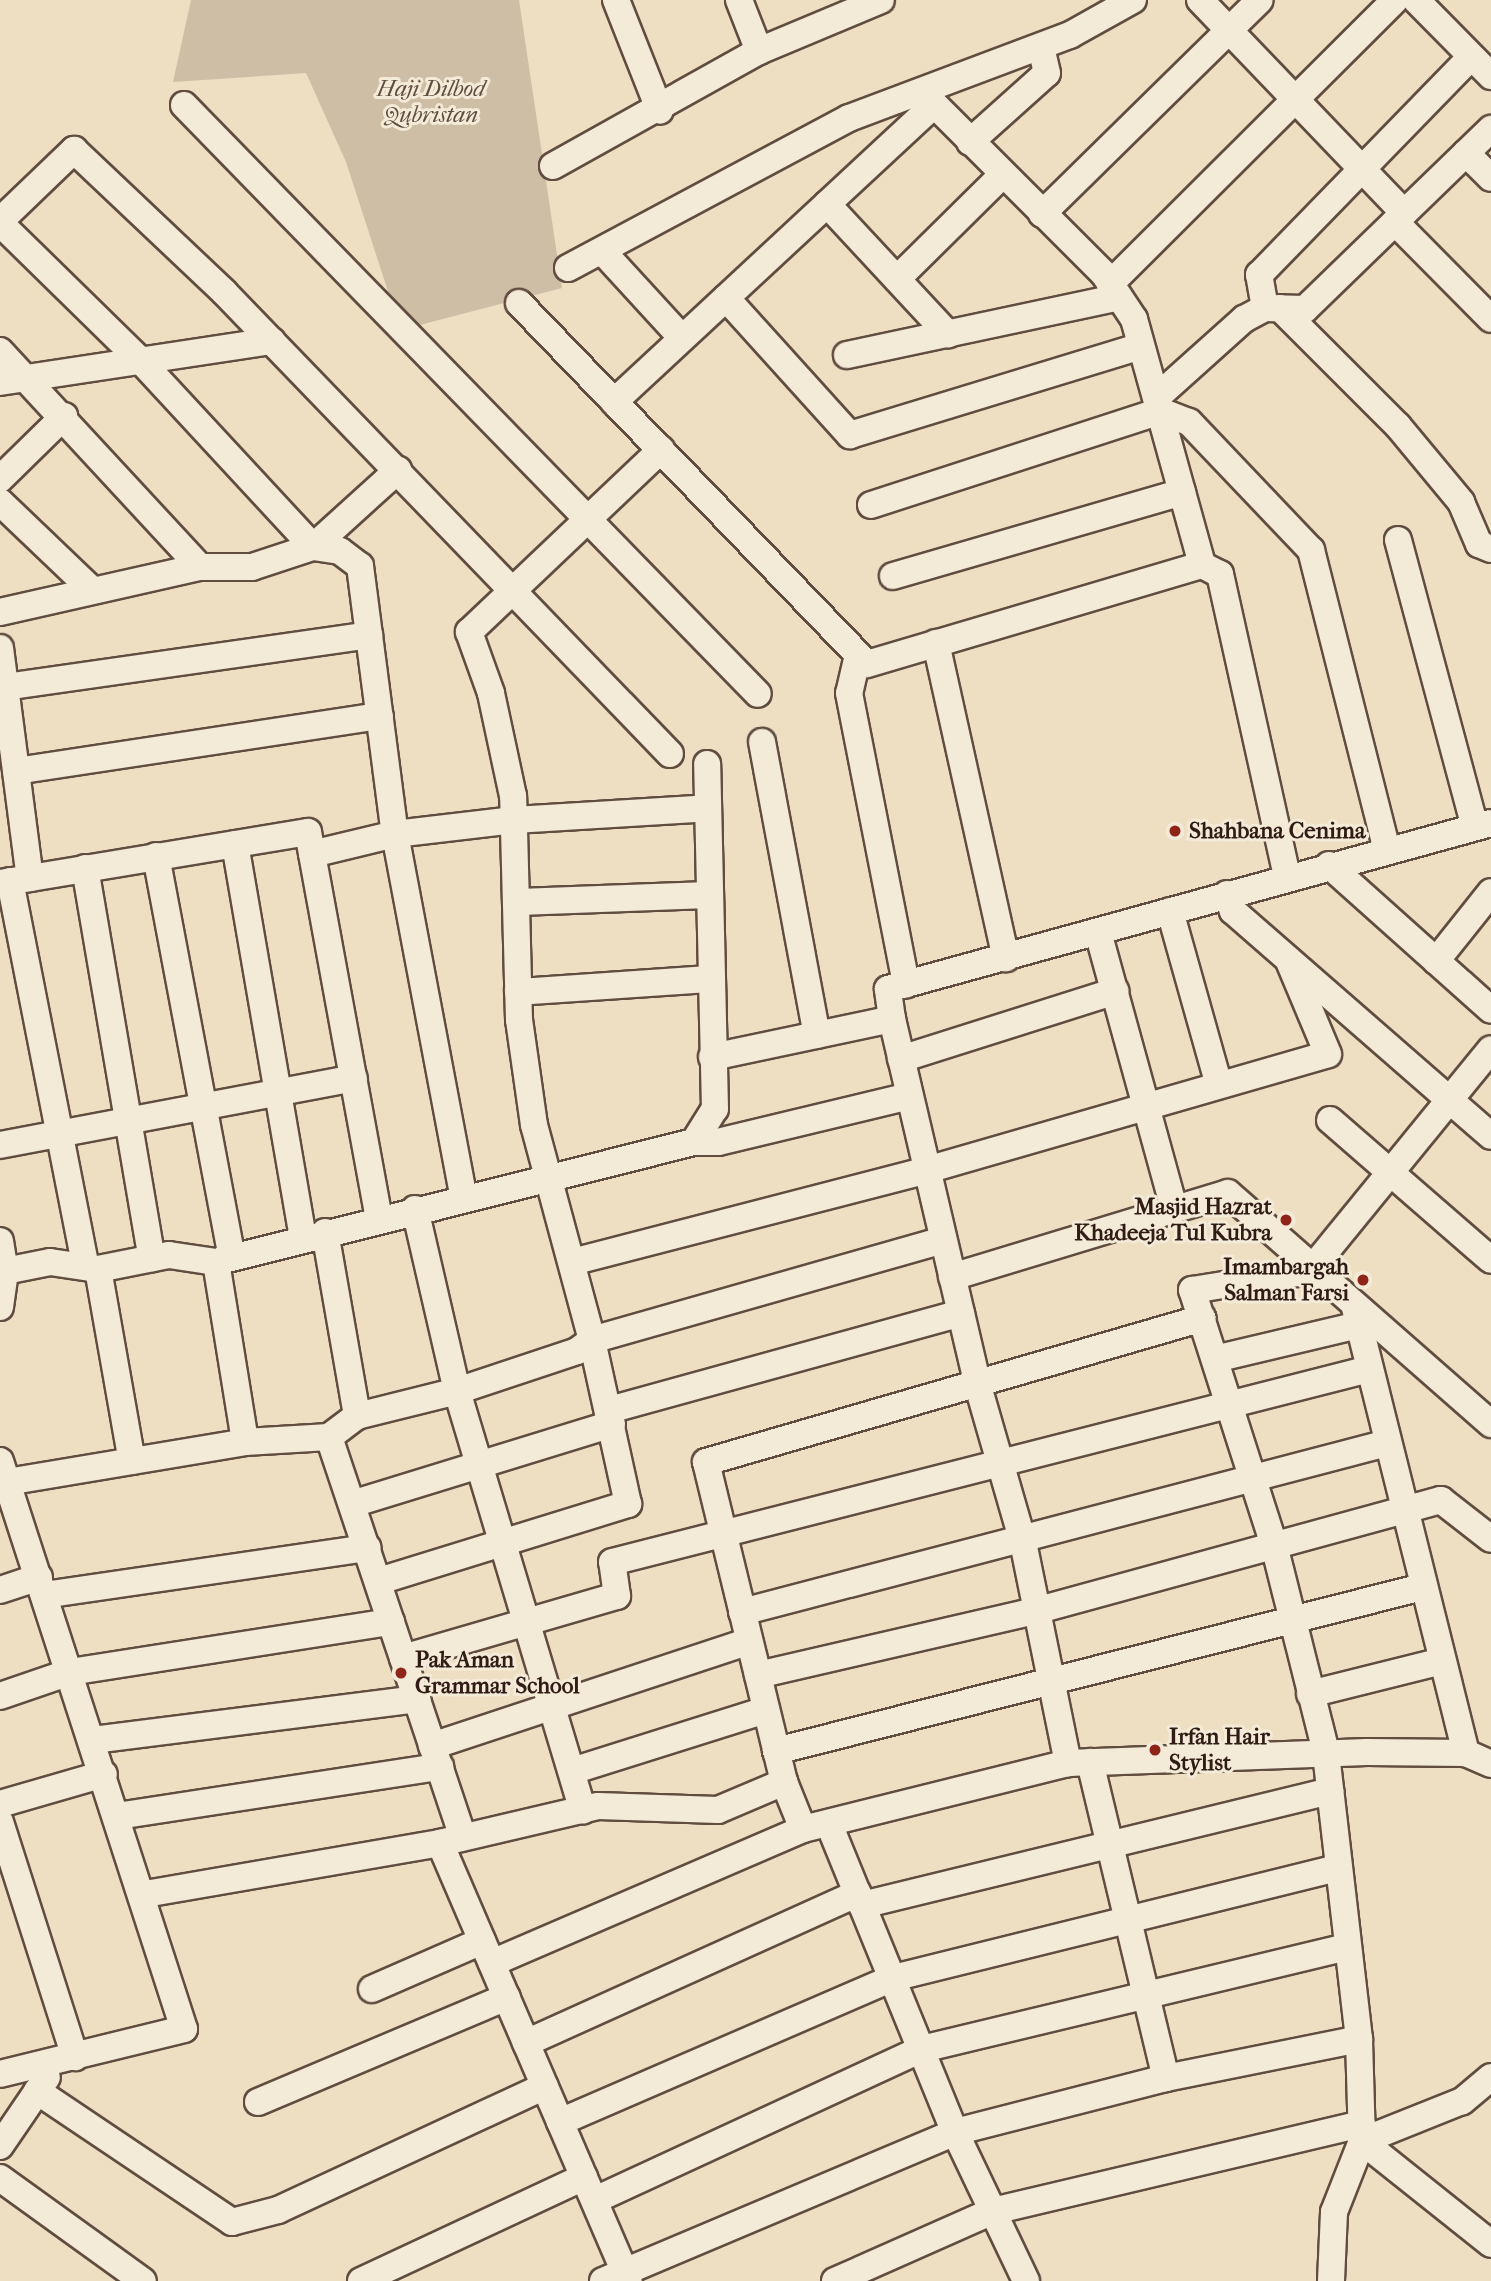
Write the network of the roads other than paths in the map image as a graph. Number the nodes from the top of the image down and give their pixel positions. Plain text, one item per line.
1 (616, 0) edge
2 (739, 0) edge
3 (1133, 0) edge
4 (1200, 0) edge
5 (1260, 0) edge
6 (1395, 0) edge
7 (1416, 0) edge
8 (870, 2) edge
9 (1230, 30) junction
10 (1041, 47) junction
11 (759, 51) junction
12 (1471, 57) junction
13 (1491, 76) edge
14 (929, 99) junction
15 (1296, 100) junction
16 (184, 105) dead end
17 (660, 111) junction
18 (1491, 129) edge
19 (970, 142) junction
20 (1466, 153) junction
21 (553, 166) dead end
22 (1362, 169) junction
23 (1002, 175) junction
24 (1491, 178) edge
25 (827, 204) junction
26 (1042, 214) junction
27 (1399, 217) junction
28 (0, 222) edge
29 (604, 253) junction
30 (568, 268) dead end
31 (897, 279) junction
32 (1115, 290) junction
33 (726, 298) junction
34 (519, 303) dead end
35 (1272, 308) junction
36 (1491, 319) edge
37 (948, 334) junction
38 (682, 338) junction
39 (272, 341) junction
40 (1141, 345) junction
41 (0, 351) edge
42 (847, 355) dead end
43 (140, 360) junction
44 (31, 380) junction
45 (0, 382) edge
46 (614, 402) junction
47 (1158, 404) junction
48 (64, 416) junction
49 (661, 450) junction
50 (398, 470) junction
51 (0, 479) edge
52 (1182, 492) junction
53 (0, 502) edge
54 (871, 505) dead end
55 (591, 516) junction
56 (1398, 540) dead end
57 (313, 547) junction
58 (1491, 549) edge
59 (1202, 565) junction
60 (200, 568) junction
61 (893, 576) dead end
62 (90, 588) junction
63 (514, 589) junction
64 (0, 612) edge
65 (369, 635) junction
66 (936, 643) junction
67 (0, 648) edge
68 (858, 655) junction
69 (5, 687) junction
70 (758, 694) dead end
71 (380, 716) junction
72 (762, 742) dead end
73 (670, 754) dead end
74 (707, 764) dead end
75 (16, 771) junction
76 (708, 807) junction
77 (514, 820) junction
78 (1483, 825) edge
79 (396, 834) junction
80 (235, 844) junction
81 (1387, 850) junction
82 (312, 854) junction
83 (156, 856) junction
84 (1329, 865) junction
85 (85, 868) junction
86 (1286, 876) junction
87 (13, 881) edge
88 (1491, 892) edge
89 (1227, 894) junction
90 (709, 895) junction
91 (517, 902) junction
92 (1170, 911) junction
93 (1098, 932) junction
94 (1006, 958) junction
95 (1289, 961) junction
96 (1436, 961) junction
97 (710, 979) junction
98 (906, 985) junction
99 (1115, 991) junction
100 (518, 992) junction
101 (1491, 1010) edge
102 (892, 1019) junction
103 (817, 1035) junction
104 (1491, 1049) edge
105 (712, 1057) junction
106 (901, 1059) junction
107 (354, 1078) junction
108 (1219, 1085) junction
109 (278, 1092) junction
110 (910, 1097) junction
111 (1449, 1100) junction
112 (203, 1105) junction
113 (1147, 1105) junction
114 (1330, 1120) dead end
115 (129, 1121) junction
116 (60, 1135) junction
117 (1491, 1136) edge
118 (694, 1142) junction
119 (0, 1145) edge
120 (927, 1170) junction
121 (1389, 1175) junction
122 (550, 1181) junction
123 (464, 1199) junction
124 (1174, 1207) junction
125 (415, 1209) junction
126 (379, 1217) junction
127 (314, 1235) junction
128 (943, 1240) junction
129 (0, 1241) edge
130 (152, 1258) junction
131 (224, 1260) junction
132 (1491, 1260) edge
133 (572, 1262) junction
134 (92, 1268) junction
135 (1310, 1271) junction
136 (5, 1272) junction
137 (952, 1277) junction
138 (0, 1307) edge
139 (961, 1313) junction
140 (1357, 1317) junction
141 (1203, 1318) junction
142 (592, 1340) junction
143 (1219, 1359) junction
144 (1369, 1369) junction
145 (978, 1386) junction
146 (457, 1391) junction
147 (1232, 1402) junction
148 (357, 1416) junction
149 (611, 1417) junction
150 (1491, 1424) edge
151 (329, 1437) junction
152 (244, 1442) junction
153 (1387, 1443) junction
154 (132, 1461) junction
155 (479, 1464) junction
156 (1000, 1465) junction
157 (4, 1471) edge
158 (1252, 1479) junction
159 (352, 1504) junction
160 (1403, 1510) junction
161 (724, 1538) junction
162 (1491, 1539) edge
163 (502, 1541) junction
164 (1023, 1542) junction
165 (1274, 1545) junction
166 (368, 1548) junction
167 (379, 1581) junction
168 (42, 1586) junction
169 (1422, 1587) junction
170 (0, 1590) edge
171 (1035, 1611) junction
172 (742, 1612) junction
173 (526, 1620) junction
174 (1291, 1620) junction
175 (391, 1622) junction
176 (749, 1641) junction
177 (403, 1658) junction
178 (1441, 1661) junction
179 (70, 1672) junction
180 (758, 1675) junction
181 (1050, 1683) junction
182 (1310, 1694) junction
183 (0, 1696) edge
184 (417, 1699) junction
185 (552, 1708) junction
186 (766, 1710) junction
187 (93, 1740) junction
188 (776, 1751) junction
189 (1326, 1752) junction
190 (1466, 1753) junction
191 (436, 1757) junction
192 (1079, 1763) junction
193 (1491, 1764) edge
194 (572, 1771) junction
195 (104, 1774) junction
196 (784, 1782) junction
197 (1330, 1791) junction
198 (0, 1804) edge
199 (583, 1810) junction
200 (118, 1816) junction
201 (0, 1822) edge
202 (830, 1824) junction
203 (803, 1829) junction
204 (451, 1840) junction
205 (1112, 1849) junction
206 (1339, 1868) junction
207 (145, 1894) junction
208 (860, 1899) junction
209 (1128, 1919) junction
210 (1348, 1947) junction
211 (487, 1952) junction
212 (893, 1978) junction
213 (372, 1989) dead end
214 (1146, 1996) junction
215 (507, 1997) junction
216 (1359, 2039) junction
217 (526, 2042) junction
218 (922, 2049) junction
219 (66, 2059) junction
220 (0, 2074) edge
221 (1491, 2077) edge
222 (1166, 2078) junction
223 (545, 2086) junction
224 (37, 2091) junction
225 (258, 2102) dead end
226 (560, 2122) junction
227 (956, 2132) junction
228 (1362, 2132) junction
229 (0, 2146) edge
230 (0, 2178) edge
231 (589, 2188) junction
232 (993, 2211) junction
233 (1491, 2244) edge
234 (619, 2278) edge
235 (143, 2281) edge
236 (361, 2281) edge
237 (835, 2281) edge
238 (1027, 2281) edge
239 (1331, 2281) edge

1 - 17 street
2 - 11 street
3 - 10 street
4 - 9 street
5 - 9 street
6 - 15 street
7 - 12 street
8 - 11 street
9 - 15 street
9 - 26 street
10 - 14 street
10 - 19 street
11 - 17 street
12 - 13 street
12 - 22 street
14 - 19 street
14 - 25 street
14 - 29 street
15 - 22 street
15 - 32 street
16 - 55 street
17 - 21 street
18 - 20 street
19 - 23 street
20 - 24 street
20 - 27 street
22 - 27 street
22 - 35 street
23 - 26 street
23 - 31 street
25 - 31 street
25 - 33 street
26 - 32 street
27 - 35 street
27 - 36 street
28 - 39 street
28 - 43 street
29 - 30 street
29 - 38 street
31 - 37 street
32 - 37 street
32 - 40 street
33 - 38 street
33 - 40 street
34 - 46 street
35 - 47 street
35 - 58 street
37 - 42 street
38 - 46 street
39 - 43 street
39 - 50 street
40 - 47 street
41 - 44 street
43 - 44 street
43 - 57 street
44 - 45 street
44 - 48 street
46 - 49 street
47 - 52 street
47 - 54 street
47 - 81 street
48 - 51 street
48 - 60 street
49 - 55 street
49 - 68 street
50 - 57 street
50 - 63 street
52 - 59 street
52 - 61 street
53 - 62 street
55 - 63 street
55 - 70 street
56 - 78 street
57 - 60 street
57 - 65 street
59 - 66 street
59 - 86 street
60 - 62 street
62 - 64 street
63 - 73 street
63 - 77 street
65 - 69 street
65 - 71 street
66 - 68 street
66 - 94 street
67 - 69 street
68 - 98 street
69 - 75 street
71 - 75 street
71 - 79 street
72 - 103 street
74 - 76 street
75 - 87 street
76 - 77 street
76 - 90 street
77 - 79 street
77 - 91 street
78 - 81 street
79 - 82 street
79 - 123 street
80 - 82 street
80 - 83 street
80 - 109 street
81 - 84 street
82 - 107 street
83 - 85 street
83 - 112 street
84 - 86 street
84 - 96 street
85 - 87 street
85 - 115 street
86 - 89 street
87 - 116 street
88 - 96 street
89 - 92 street
89 - 95 street
90 - 91 street
90 - 97 street
91 - 100 street
92 - 93 street
92 - 108 street
93 - 94 street
93 - 99 street
94 - 98 street
95 - 108 street
95 - 111 street
96 - 101 street
97 - 100 street
97 - 105 street
98 - 102 street
99 - 106 street
99 - 113 street
100 - 122 street
102 - 103 street
102 - 106 street
103 - 105 street
104 - 111 street
105 - 118 street
106 - 110 street
107 - 109 street
107 - 126 street
108 - 113 street
109 - 112 street
109 - 127 street
110 - 118 street
110 - 120 street
111 - 117 street
111 - 121 street
112 - 115 street
112 - 131 street
113 - 120 street
113 - 124 street
114 - 121 street
115 - 116 street
115 - 130 street
116 - 119 street
116 - 134 street
118 - 122 street
120 - 128 street
120 - 133 street
121 - 132 street
121 - 135 street
122 - 123 street
122 - 133 street
123 - 125 street
124 - 135 street
124 - 137 street
125 - 126 street
125 - 146 street
126 - 127 street
127 - 131 street
127 - 148 street
128 - 137 street
128 - 142 street
129 - 136 street
130 - 131 street
130 - 134 street
131 - 152 street
133 - 142 street
134 - 136 street
134 - 154 street
135 - 140 street
135 - 141 street
136 - 138 street
137 - 139 street
139 - 145 street
139 - 149 street
140 - 143 street
140 - 144 street
140 - 150 street
141 - 143 street
141 - 145 street
142 - 146 street
142 - 149 street
143 - 147 street
144 - 147 street
144 - 153 street
145 - 156 street
145 - 161 street
146 - 148 street
146 - 155 street
147 - 156 street
147 - 158 street
148 - 151 street
149 - 155 street
149 - 163 street
151 - 152 street
151 - 159 street
152 - 154 street
153 - 158 street
153 - 160 street
154 - 157 street
155 - 159 street
155 - 163 street
156 - 161 street
156 - 164 street
157 - 168 street
158 - 164 street
158 - 165 street
159 - 166 street
160 - 162 street
160 - 165 street
160 - 169 street
161 - 172 street
161 - 173 street
163 - 167 street
163 - 173 street
164 - 171 street
164 - 172 street
165 - 171 street
165 - 174 street
166 - 167 street
166 - 168 street
167 - 175 street
168 - 170 street
168 - 179 street
169 - 174 street
169 - 178 street
171 - 180 street
171 - 181 street
172 - 176 street
173 - 177 street
173 - 185 street
174 - 181 street
174 - 182 street
175 - 177 street
175 - 179 street
176 - 180 street
176 - 185 street
177 - 184 street
178 - 182 street
178 - 190 street
179 - 183 street
179 - 187 street
180 - 186 street
181 - 188 street
181 - 192 street
182 - 189 street
184 - 187 street
184 - 191 street
185 - 191 street
185 - 194 street
186 - 188 street
186 - 194 street
187 - 195 street
188 - 196 street
189 - 190 street
189 - 192 street
189 - 197 street
190 - 193 street
191 - 200 street
191 - 204 street
192 - 202 street
192 - 205 street
194 - 199 street
195 - 198 street
195 - 200 street
196 - 199 street
196 - 203 street
197 - 205 street
197 - 206 street
199 - 204 street
200 - 207 street
201 - 219 street
202 - 203 street
202 - 208 street
203 - 211 street
204 - 207 street
204 - 211 street
205 - 208 street
205 - 209 street
206 - 209 street
206 - 210 street
207 - 219 street
208 - 212 street
208 - 217 street
209 - 212 street
209 - 214 street
210 - 214 street
210 - 216 street
211 - 213 street
211 - 215 street
212 - 218 street
212 - 226 street
214 - 218 street
214 - 222 street
215 - 217 street
215 - 225 street
216 - 222 street
216 - 228 street
217 - 223 street
218 - 227 street
218 - 231 street
219 - 220 street
219 - 224 street
221 - 228 street
222 - 227 street
223 - 224 street
223 - 226 street
224 - 229 street
226 - 231 street
227 - 232 street
227 - 234 street
228 - 232 street
228 - 233 street
228 - 239 street
230 - 235 street
231 - 234 street
231 - 236 street
232 - 237 street
232 - 238 street

